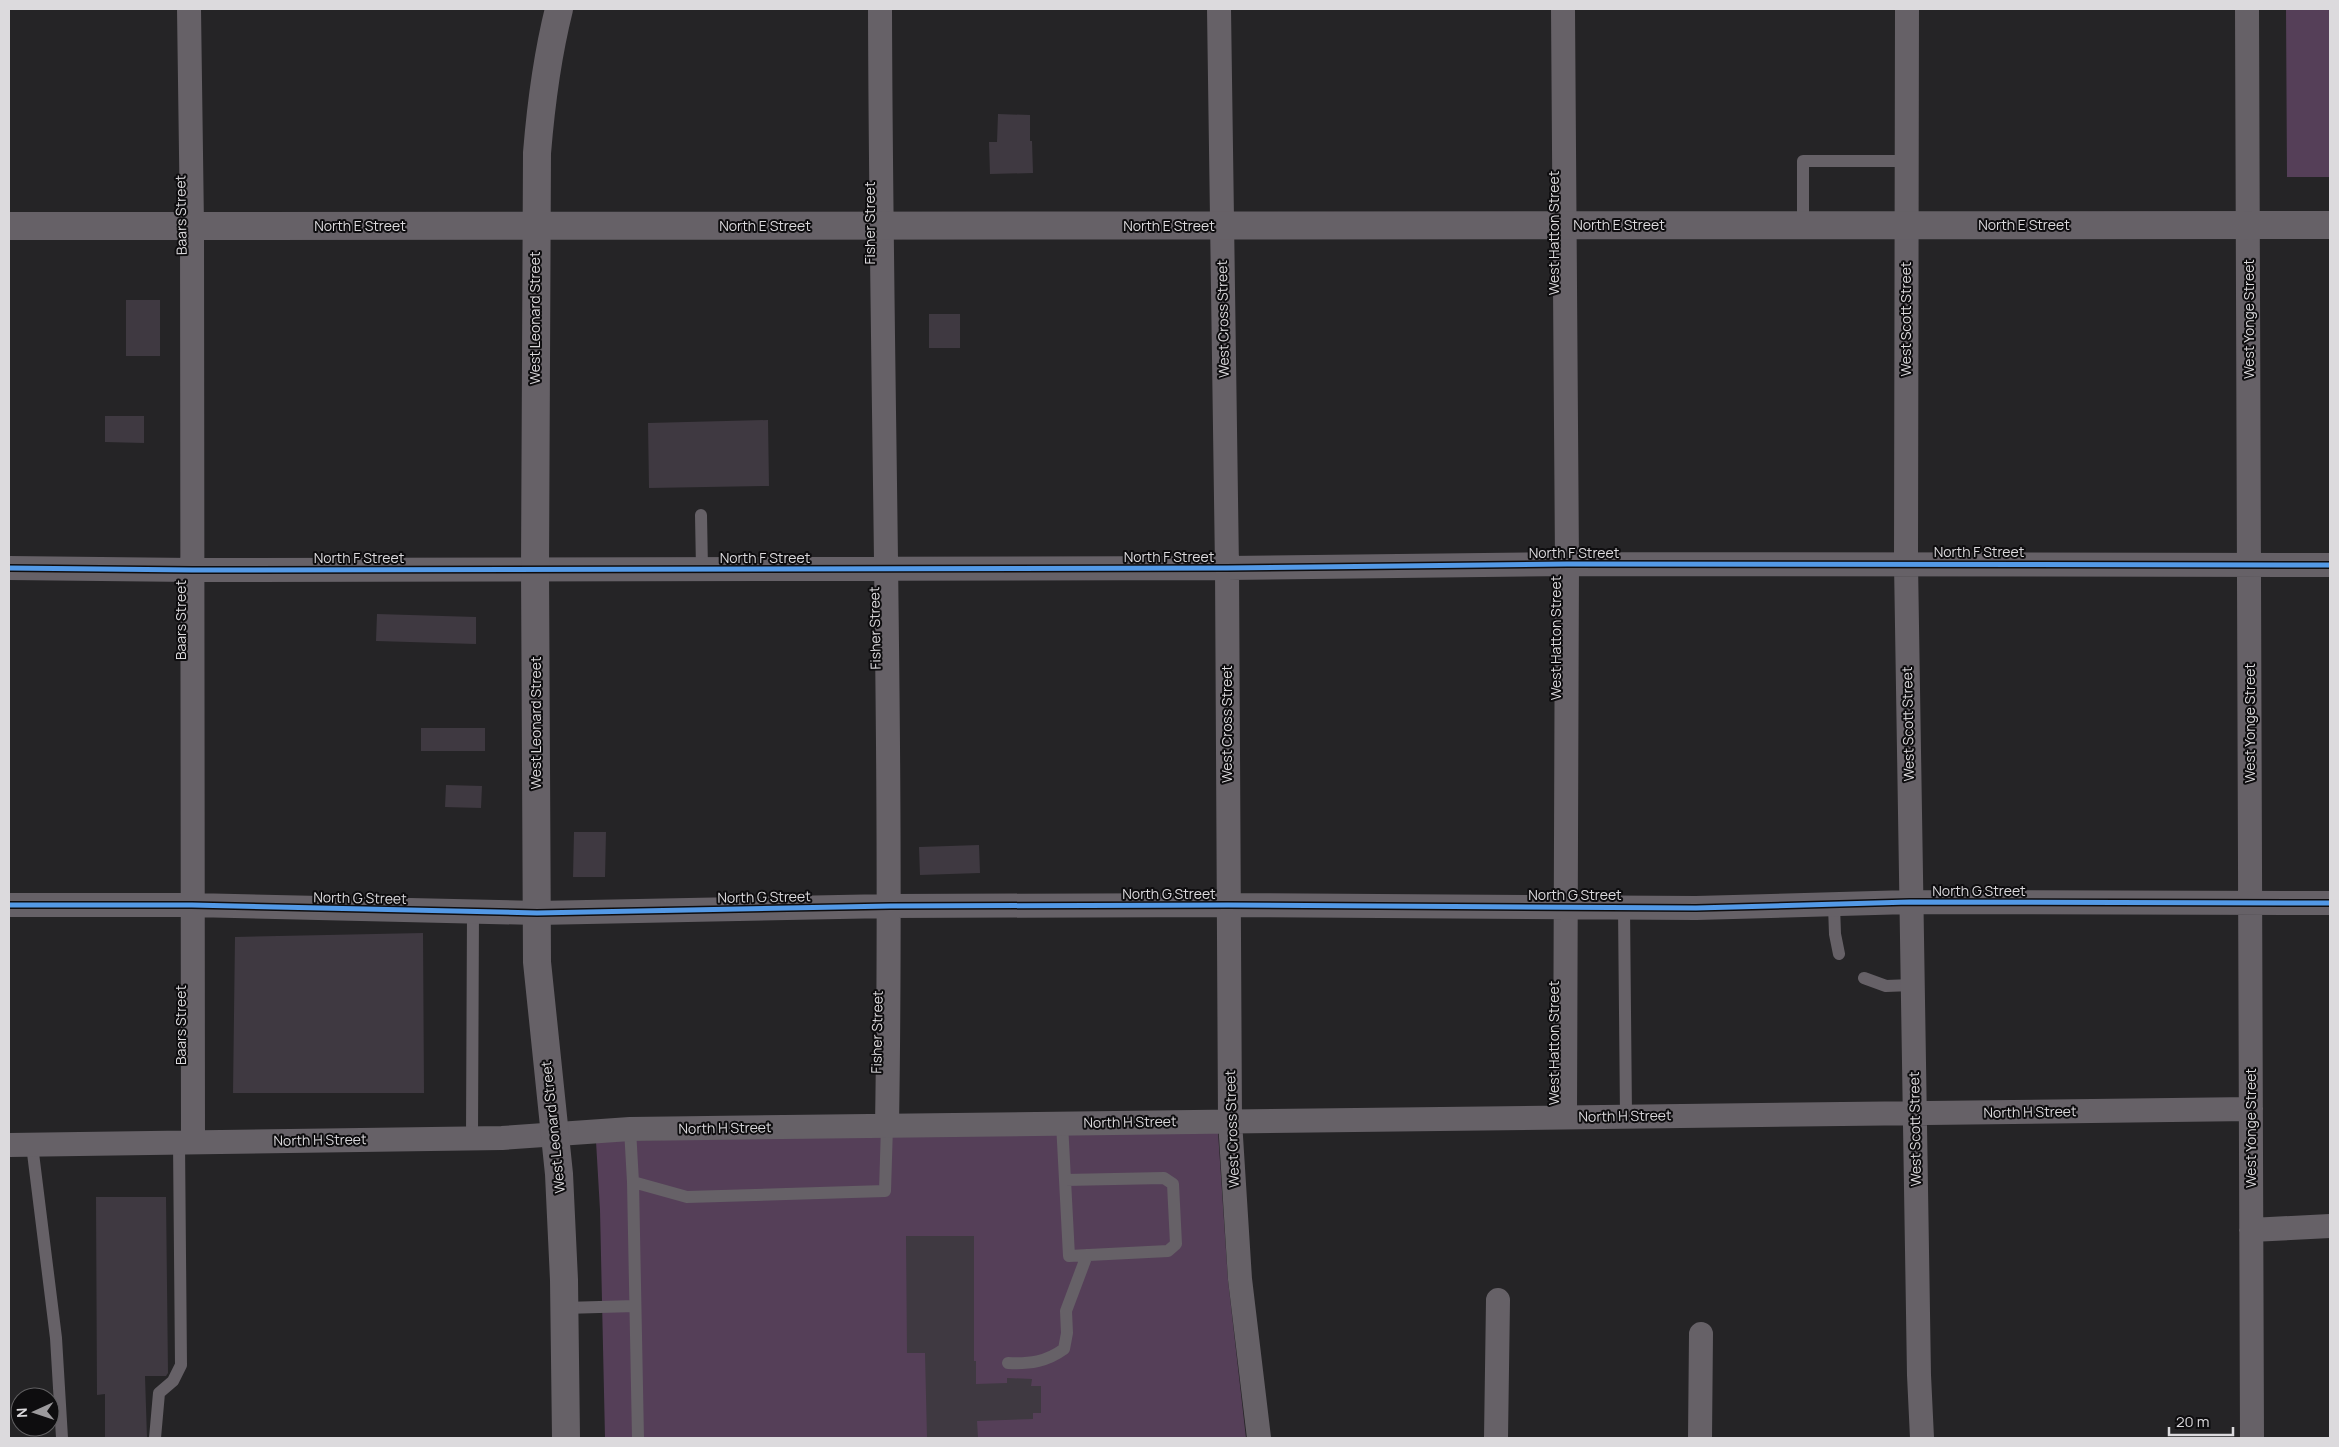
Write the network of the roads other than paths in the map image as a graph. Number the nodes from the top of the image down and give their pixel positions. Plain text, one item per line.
1 (189, 9) edge
2 (559, 9) edge
3 (880, 9) edge
4 (1219, 9) edge
5 (1563, 9) edge
6 (1907, 9) edge
7 (2247, 9) edge
8 (1906, 161) junction
9 (1565, 225) junction
10 (1803, 225) junction
11 (1906, 225) junction
12 (2248, 225) junction
13 (2330, 225) edge
14 (9, 226) edge
15 (192, 226) junction
16 (535, 226) junction
17 (881, 226) junction
18 (1221, 226) junction
19 (701, 515) dead end
20 (1906, 563) junction
21 (1568, 564) junction
22 (2250, 564) junction
23 (2330, 565) edge
24 (9, 568) edge
25 (1227, 568) junction
26 (535, 569) junction
27 (702, 569) junction
28 (886, 569) junction
29 (192, 570) junction
30 (1910, 902) junction
31 (2251, 903) junction
32 (2330, 903) edge
33 (9, 905) edge
34 (192, 905) junction
35 (1228, 905) junction
36 (890, 906) junction
37 (1565, 906) junction
38 (1834, 906) junction
39 (1624, 907) junction
40 (473, 911) junction
41 (536, 913) junction
42 (1839, 954) dead end
43 (1864, 978) dead end
44 (1912, 985) junction
45 (2251, 1109) junction
46 (1915, 1113) junction
47 (1626, 1116) junction
48 (1565, 1117) junction
49 (1230, 1121) junction
50 (1062, 1123) junction
51 (887, 1126) junction
52 (630, 1129) junction
53 (554, 1134) junction
54 (472, 1138) junction
55 (186, 1141) junction
56 (32, 1145) junction
57 (9, 1146) edge
58 (1065, 1180) junction
59 (633, 1182) junction
60 (2330, 1226) edge
61 (2251, 1230) junction
62 (1087, 1255) junction
63 (1498, 1300) dead end
64 (635, 1306) junction
65 (564, 1308) junction
66 (1701, 1334) dead end
67 (1008, 1362) dead end
68 (62, 1438) edge
69 (155, 1438) edge
70 (566, 1438) edge
71 (638, 1438) edge
72 (1259, 1438) edge
73 (1496, 1438) edge
74 (1700, 1438) edge
75 (1922, 1438) edge
76 (2252, 1438) edge

1 - 15 street, Baars Street
2 - 16 street, West Leonard Street
3 - 17 street, Fisher Street
4 - 18 street, West Cross Street
5 - 9 street, West Hatton Street
6 - 8 street, West Scott Street
7 - 12 street, West Yonge Street
8 - 10 lane
8 - 11 street, West Scott Street
9 - 10 street, North E Street
9 - 18 street, North E Street
9 - 21 street, West Hatton Street
10 - 11 street, North E Street
11 - 12 street, North E Street
11 - 20 street, West Scott Street
12 - 13 street, North E Street
12 - 22 street, West Yonge Street
14 - 15 street, North E Street
15 - 16 street, North E Street
15 - 29 street, Baars Street
16 - 17 street, North E Street
16 - 26 street, West Leonard Street
17 - 18 street, North E Street
17 - 28 street, Fisher Street
18 - 25 street, West Cross Street
19 - 27 lane
20 - 21 street, North F Street
20 - 22 street, North F Street
20 - 30 street, West Scott Street
21 - 25 street, North F Street
21 - 37 street, West Hatton Street
22 - 23 street, North F Street
22 - 31 street, West Yonge Street
24 - 29 street, North F Street
25 - 28 street, North F Street
25 - 35 street, West Cross Street
26 - 27 street, North F Street
26 - 29 street, North F Street
26 - 41 street, West Leonard Street
27 - 28 street, North F Street
28 - 36 street, Fisher Street
29 - 34 street, Baars Street
30 - 31 street, North G Street
30 - 38 street, North G Street
30 - 44 street, West Scott Street
31 - 32 street, North G Street
31 - 45 street, West Yonge Street
33 - 34 street, North G Street
34 - 40 street, North G Street
34 - 55 street, Baars Street
35 - 36 street, North G Street
35 - 37 street, North G Street
35 - 49 street, West Cross Street
36 - 41 street, North G Street
36 - 51 street, Fisher Street
37 - 39 street, North G Street
37 - 48 street, West Hatton Street
38 - 39 street, North G Street
38 - 42 lane
39 - 47 lane
40 - 41 street, North G Street
40 - 54 lane
41 - 53 street, West Leonard Street
43 - 44 lane
44 - 46 street, West Scott Street
45 - 46 street, North H Street
45 - 61 street, West Yonge Street
46 - 47 street, North H Street
46 - 75 street, West Scott Street
47 - 48 street, North H Street
48 - 49 street, North H Street
49 - 50 street, North H Street
49 - 72 street, West Cross Street
50 - 51 street, North H Street
50 - 58 lane
51 - 52 street, North H Street
51 - 59 lane
52 - 53 street, North H Street
52 - 59 lane
53 - 54 street, North H Street
53 - 65 street, West Leonard Street
54 - 55 street, North H Street
55 - 56 street, North H Street
55 - 69 lane
56 - 57 street, North H Street
56 - 68 lane
58 - 62 lane
58 - 62 lane
59 - 64 lane
60 - 61 street
61 - 76 street, West Yonge Street
62 - 67 lane
63 - 73 street
64 - 65 lane
64 - 71 lane
65 - 70 street, West Leonard Street
66 - 74 street

